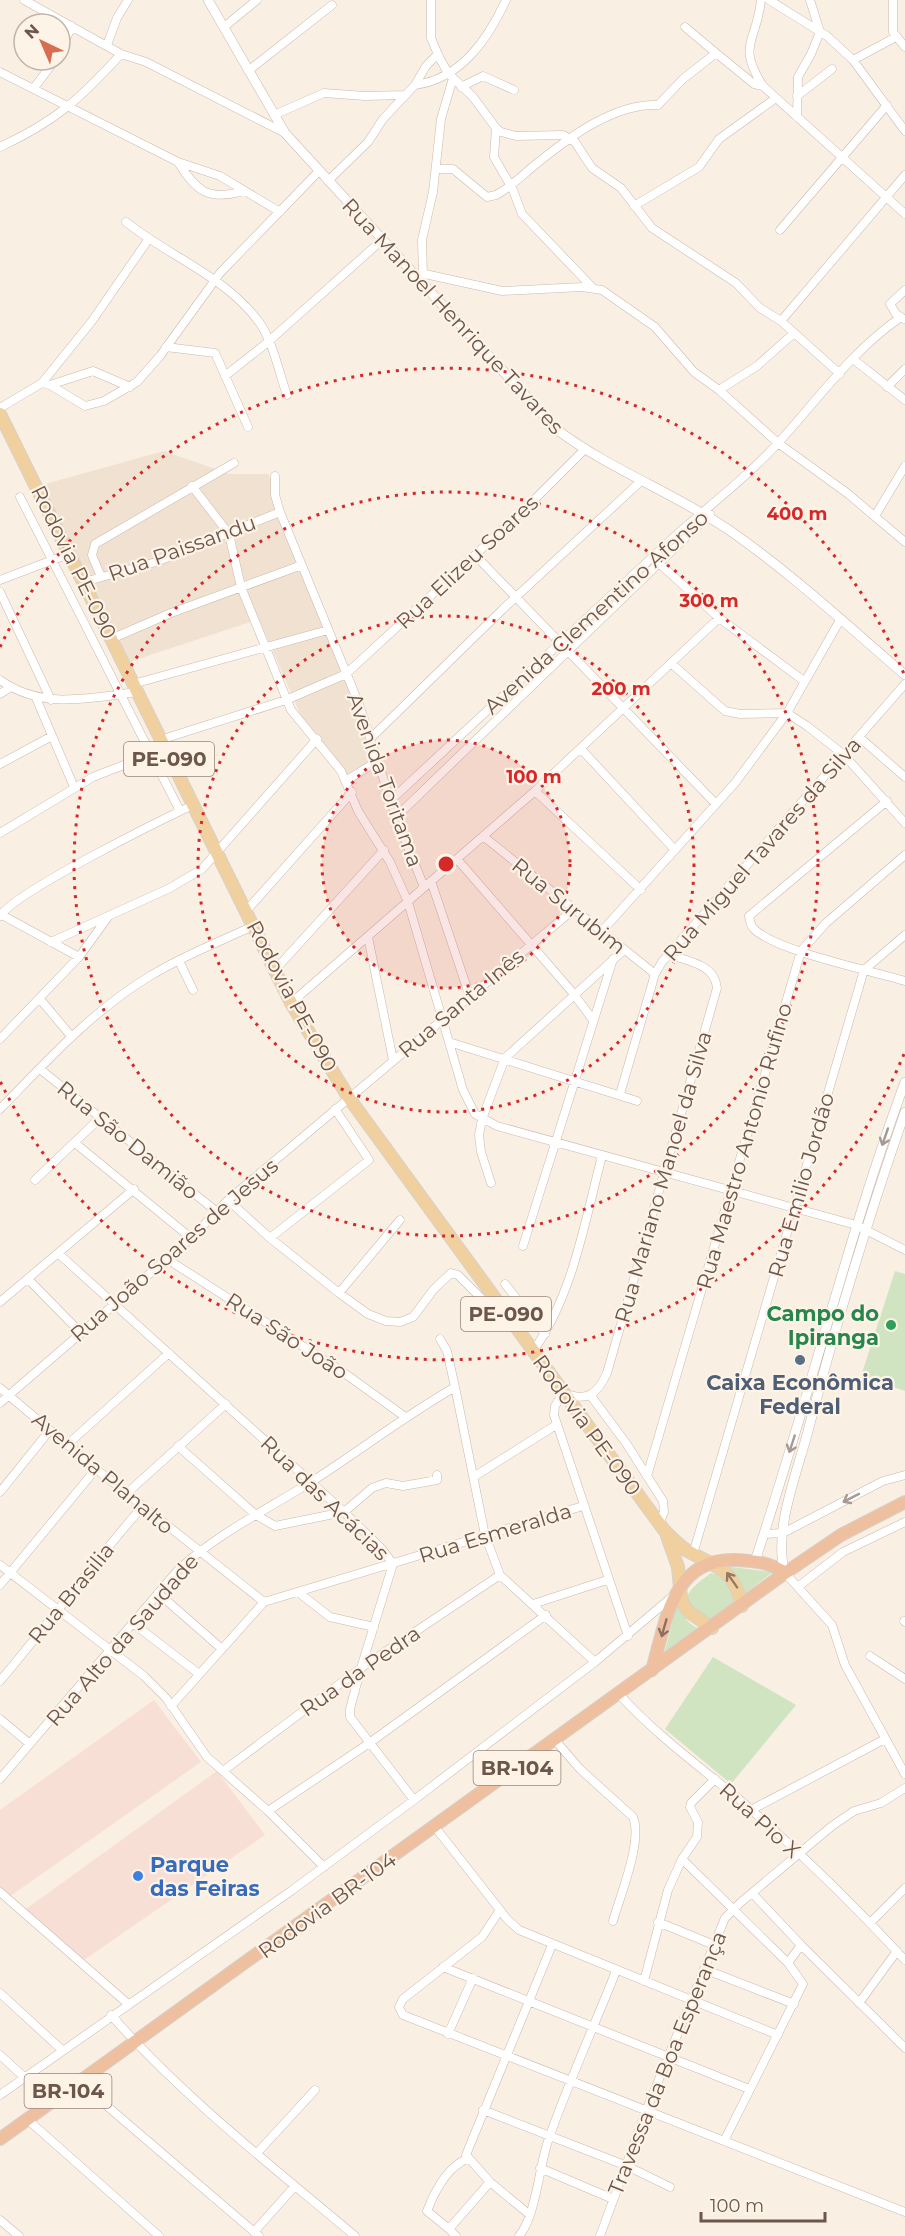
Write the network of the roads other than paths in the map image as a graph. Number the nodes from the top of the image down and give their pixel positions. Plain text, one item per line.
1 (24, 0) edge
2 (128, 0) edge
3 (208, 0) edge
4 (257, 0) edge
5 (431, 0) edge
6 (506, 0) edge
7 (761, 0) edge
8 (769, 0) edge
9 (810, 0) edge
10 (893, 0) edge
11 (332, 5) dead end
12 (46, 12) edge
13 (72, 26) edge
14 (224, 27) junction
15 (685, 27) dead end
16 (820, 32) junction
17 (896, 37) junction
18 (107, 45) junction
19 (905, 47) edge
20 (716, 52) junction
21 (121, 54) junction
22 (438, 54) junction
23 (853, 60) junction
24 (832, 69) dead end
25 (248, 71) junction
26 (0, 72) edge
27 (46, 72) edge
28 (451, 76) junction
29 (416, 85) junction
30 (764, 86) junction
31 (461, 87) junction
32 (34, 88) junction
33 (513, 90) dead end
34 (405, 95) junction
35 (797, 96) junction
36 (776, 98) junction
37 (887, 105) junction
38 (71, 107) junction
39 (274, 115) junction
40 (797, 117) junction
41 (496, 128) junction
42 (905, 131) edge
43 (285, 133) junction
44 (570, 139) junction
45 (0, 147) edge
46 (841, 157) junction
47 (178, 162) junction
48 (436, 170) junction
49 (319, 171) junction
50 (905, 175) edge
51 (328, 181) junction
52 (510, 185) junction
53 (244, 191) junction
54 (887, 198) junction
55 (634, 206) junction
56 (280, 212) junction
57 (905, 214) edge
58 (126, 222) dead end
59 (780, 230) dead end
60 (148, 240) junction
61 (382, 240) junction
62 (422, 277) junction
63 (215, 279) junction
64 (592, 287) junction
65 (905, 290) edge
66 (903, 318) edge
67 (781, 321) junction
68 (794, 333) junction
69 (268, 342) junction
70 (166, 347) junction
71 (853, 359) junction
72 (905, 369) edge
73 (840, 374) junction
74 (225, 376) junction
75 (46, 384) junction
76 (130, 387) junction
77 (887, 387) junction
78 (719, 390) junction
79 (287, 395) dead end
80 (905, 400) edge
81 (0, 408) edge
82 (0, 414) edge
83 (248, 427) dead end
84 (778, 443) junction
85 (585, 449) junction
86 (234, 463) dead end
87 (905, 466) edge
88 (275, 476) dead end
89 (641, 481) junction
90 (192, 486) junction
91 (20, 496) dead end
92 (280, 512) junction
93 (705, 515) junction
94 (875, 516) junction
95 (229, 534) junction
96 (905, 542) edge
97 (71, 553) junction
98 (475, 555) junction
99 (52, 560) junction
100 (660, 564) junction
101 (302, 565) junction
102 (101, 577) junction
103 (0, 580) edge
104 (84, 582) junction
105 (241, 587) junction
106 (0, 592) edge
107 (517, 596) junction
108 (719, 618) junction
109 (840, 620) junction
110 (328, 630) junction
111 (111, 639) junction
112 (561, 641) junction
113 (266, 647) junction
114 (569, 650) junction
115 (672, 664) junction
116 (346, 674) junction
117 (905, 675) edge
118 (0, 680) edge
119 (804, 681) junction
120 (905, 684) edge
121 (11, 687) junction
122 (135, 688) junction
123 (0, 694) edge
124 (120, 694) junction
125 (36, 698) junction
126 (499, 699) junction
127 (51, 700) junction
128 (286, 700) junction
129 (625, 707) junction
130 (509, 708) junction
131 (787, 713) junction
132 (52, 736) junction
133 (860, 737) junction
134 (371, 738) junction
135 (317, 739) junction
136 (162, 745) junction
137 (582, 749) junction
138 (150, 753) junction
139 (843, 754) junction
140 (378, 760) junction
141 (0, 764) edge
142 (905, 777) edge
143 (347, 780) junction
144 (74, 787) junction
145 (535, 791) junction
146 (352, 792) junction
147 (391, 800) junction
148 (887, 801) junction
149 (716, 804) junction
150 (193, 805) junction
151 (180, 812) junction
152 (396, 817) junction
153 (905, 823) edge
154 (0, 833) edge
155 (483, 836) junction
156 (384, 850) junction
157 (675, 850) junction
158 (218, 854) junction
159 (905, 855) edge
160 (457, 859) junction
161 (431, 881) junction
162 (424, 887) junction
163 (641, 890) junction
164 (408, 902) junction
165 (574, 909) junction
166 (247, 910) junction
167 (0, 915) edge
168 (108, 916) junction
169 (253, 926) junction
170 (602, 931) junction
171 (905, 935) edge
172 (368, 937) junction
173 (51, 942) junction
174 (530, 945) junction
175 (624, 950) junction
176 (801, 951) junction
177 (668, 954) junction
178 (80, 957) junction
179 (614, 959) junction
180 (179, 962) junction
181 (275, 970) junction
182 (864, 970) junction
183 (656, 974) junction
184 (905, 981) edge
185 (193, 990) dead end
186 (573, 993) junction
187 (470, 997) junction
188 (40, 999) junction
189 (291, 1003) junction
190 (441, 1020) junction
191 (593, 1020) junction
192 (70, 1036) junction
193 (0, 1039) edge
194 (449, 1042) junction
195 (505, 1058) junction
196 (393, 1060) junction
197 (40, 1069) junction
198 (575, 1080) junction
199 (905, 1082) edge
200 (620, 1094) junction
201 (349, 1098) junction
202 (637, 1101) dead end
203 (0, 1109) edge
204 (335, 1109) junction
205 (905, 1112) edge
206 (101, 1117) junction
207 (482, 1119) junction
208 (75, 1143) junction
209 (557, 1143) junction
210 (602, 1156) junction
211 (664, 1173) junction
212 (35, 1180) dead end
213 (491, 1183) dead end
214 (134, 1190) junction
215 (731, 1191) junction
216 (228, 1200) junction
217 (795, 1208) junction
218 (217, 1212) junction
219 (400, 1220) dead end
220 (860, 1227) junction
221 (191, 1238) junction
222 (270, 1238) junction
223 (523, 1246) dead end
224 (904, 1247) edge
225 (60, 1254) junction
226 (167, 1259) junction
227 (846, 1275) junction
228 (28, 1279) junction
229 (506, 1284) dead end
230 (339, 1293) junction
231 (0, 1302) edge
232 (114, 1304) junction
233 (503, 1309) junction
234 (80, 1332) junction
235 (545, 1334) junction
236 (440, 1339) dead end
237 (533, 1350) junction
238 (169, 1353) junction
239 (456, 1387) junction
240 (0, 1388) edge
241 (563, 1393) junction
242 (8, 1394) junction
243 (591, 1396) junction
244 (0, 1403) edge
245 (226, 1404) junction
246 (404, 1416) junction
247 (556, 1425) junction
248 (50, 1430) junction
249 (68, 1444) junction
250 (178, 1446) junction
251 (96, 1469) junction
252 (437, 1475) dead end
253 (905, 1475) edge
254 (475, 1476) junction
255 (647, 1476) junction
256 (311, 1482) junction
257 (0, 1492) edge
258 (127, 1493) junction
259 (905, 1502) edge
260 (583, 1506) junction
261 (142, 1507) junction
262 (344, 1512) junction
263 (256, 1515) junction
264 (905, 1522) edge
265 (662, 1527) junction
266 (783, 1533) junction
267 (764, 1534) junction
268 (485, 1535) junction
269 (198, 1551) junction
270 (693, 1554) junction
271 (711, 1561) junction
272 (755, 1561) junction
273 (393, 1564) junction
274 (0, 1565) edge
275 (785, 1573) junction
276 (10, 1574) junction
277 (500, 1575) junction
278 (607, 1580) junction
279 (0, 1585) edge
280 (799, 1586) junction
281 (678, 1590) junction
282 (298, 1592) junction
283 (159, 1593) junction
284 (264, 1602) junction
285 (534, 1604) junction
286 (742, 1606) junction
287 (58, 1611) junction
288 (546, 1615) junction
289 (134, 1624) junction
290 (374, 1627) junction
291 (712, 1628) junction
292 (628, 1636) junction
293 (110, 1649) junction
294 (222, 1649) junction
295 (870, 1656) dead end
296 (595, 1662) junction
297 (361, 1668) junction
298 (652, 1670) junction
299 (199, 1674) junction
300 (905, 1679) edge
301 (0, 1681) edge
302 (619, 1694) junction
303 (171, 1706) junction
304 (0, 1719) edge
305 (885, 1739) junction
306 (555, 1740) junction
307 (30, 1744) junction
308 (368, 1744) junction
309 (223, 1772) junction
310 (905, 1774) edge
311 (0, 1779) edge
312 (715, 1779) junction
313 (905, 1788) edge
314 (414, 1800) junction
315 (751, 1810) junction
316 (268, 1811) junction
317 (435, 1827) junction
318 (799, 1855) junction
319 (682, 1859) junction
320 (324, 1867) junction
321 (905, 1888) edge
322 (0, 1892) edge
323 (752, 1893) junction
324 (732, 1909) junction
325 (500, 1910) junction
326 (613, 1921) dead end
327 (658, 1922) junction
328 (870, 1923) junction
329 (552, 1945) junction
330 (714, 1945) junction
331 (801, 1945) junction
332 (897, 1951) junction
333 (905, 1960) edge
334 (788, 1963) junction
335 (443, 1966) junction
336 (704, 1969) junction
337 (616, 1971) junction
338 (473, 1978) junction
339 (644, 1981) junction
340 (0, 1993) edge
341 (528, 2000) junction
342 (692, 2000) junction
343 (127, 2003) junction
344 (859, 2003) junction
345 (794, 2004) junction
346 (111, 2015) junction
347 (594, 2027) junction
348 (448, 2034) junction
349 (778, 2035) junction
350 (135, 2043) junction
351 (905, 2048) edge
352 (62, 2050) junction
353 (0, 2055) edge
354 (506, 2056) junction
355 (669, 2056) junction
356 (24, 2077) junction
357 (572, 2082) junction
358 (80, 2083) junction
359 (749, 2089) junction
360 (315, 2090) dead end
361 (0, 2095) edge
362 (483, 2110) junction
363 (646, 2111) junction
364 (27, 2119) junction
365 (549, 2138) junction
366 (0, 2139) edge
367 (724, 2141) junction
368 (258, 2152) junction
369 (467, 2159) junction
370 (627, 2166) junction
371 (540, 2168) junction
372 (490, 2182) junction
373 (294, 2187) junction
374 (670, 2187) dead end
375 (613, 2199) junction
376 (905, 2212) edge
377 (530, 2215) junction
378 (0, 2220) edge
379 (449, 2229) junction
380 (256, 2234) edge
381 (603, 2234) edge
382 (19, 2236) edge
383 (158, 2236) edge
384 (355, 2236) edge
385 (456, 2236) edge
386 (519, 2236) edge

1 - 12 street
2 - 18 street
3 - 14 street, Rua Manoel Henrique Tavares
4 - 14 street
5 - 22 street
6 - 28 street
7 - 30 street
8 - 16 street
9 - 16 street
10 - 17 street
11 - 25 street
13 - 18 street
14 - 25 street, Rua Manoel Henrique Tavares
15 - 20 street
16 - 23 street
16 - 35 street
17 - 19 street
17 - 23 street
18 - 21 street
20 - 30 street
20 - 44 street
21 - 38 street
21 - 43 street
22 - 28 street
22 - 29 street
23 - 37 street
24 - 35 street
25 - 39 street, Rua Manoel Henrique Tavares
26 - 32 street
27 - 32 street
28 - 29 street
28 - 31 street
28 - 48 street
29 - 34 street
30 - 36 street
31 - 33 street
31 - 41 street
32 - 38 street
34 - 39 street
34 - 51 street
35 - 40 street
36 - 40 street
36 - 55 street
37 - 42 street
37 - 46 street
38 - 45 street
38 - 47 street
39 - 43 street, Rua Manoel Henrique Tavares
40 - 46 street
41 - 44 street
41 - 52 street
43 - 49 street, Rua Manoel Henrique Tavares
44 - 52 street
44 - 55 street
46 - 54 street
46 - 59 street
47 - 53 street
47 - 53 street
48 - 52 street
48 - 62 street
49 - 51 street, Rua Manoel Henrique Tavares
49 - 56 street
50 - 54 street
51 - 61 street, Rua Manoel Henrique Tavares
52 - 64 street
53 - 56 street
54 - 57 street
54 - 67 street
55 - 67 street
56 - 63 street
58 - 60 street
60 - 63 street
60 - 75 street
61 - 62 street, Rua Manoel Henrique Tavares
61 - 69 street
62 - 64 street
62 - 85 street, Rua Manoel Henrique Tavares
63 - 69 street
63 - 70 street
64 - 78 street
65 - 66 street
66 - 71 street
67 - 68 street
68 - 73 street
68 - 78 street
69 - 74 street
69 - 79 street
70 - 74 street
70 - 76 street
71 - 73 street
71 - 77 street
72 - 77 street
73 - 84 street
74 - 83 street
75 - 76 street
75 - 76 street
75 - 81 street
77 - 80 street
78 - 84 street
82 - 97 main road, Rodovia PE-090 / PE-090
84 - 93 street, Avenida Clementino Afonso
84 - 94 street
85 - 89 street, Rua Manoel Henrique Tavares
85 - 98 street, Rua Elizeu Soares
86 - 90 street
87 - 94 street
88 - 92 street, Avenida Toritama
89 - 93 street, Rua Manoel Henrique Tavares
89 - 107 street
90 - 95 street
90 - 102 street
91 - 99 street
92 - 95 street, Rua Paissandu
92 - 101 street, Avenida Toritama
93 - 100 street, Avenida Clementino Afonso
93 - 109 street, Rua Manoel Henrique Tavares
93 - 112 street, Avenida Clementino Afonso
94 - 96 street
95 - 102 street, Rua Paissandu
95 - 105 street, Avenida Toritama
97 - 99 street
97 - 104 main road, Rodovia PE-090 / PE-090
98 - 107 street
98 - 116 street, Rua Elizeu Soares
99 - 103 street
99 - 124 street
100 - 108 street
100 - 114 street, Avenida Clementino Afonso
101 - 105 street
101 - 110 street, Avenida Toritama
102 - 104 street, Rua Paissandu
104 - 111 main road, Rodovia PE-090 / PE-090
105 - 111 street
105 - 113 street, Avenida Toritama
106 - 127 street
107 - 112 street
107 - 134 street
108 - 115 street
108 - 119 street
109 - 117 street, Rua Manoel Henrique Tavares
109 - 119 street
110 - 113 street
110 - 116 street, Avenida Toritama
111 - 122 main road, Rodovia PE-090 / PE-090
112 - 114 street
112 - 126 street, Avenida Clementino Afonso
113 - 122 street
113 - 128 street, Avenida Toritama
114 - 129 street
114 - 130 street, Avenida Clementino Afonso
115 - 129 street
115 - 131 street
116 - 128 street, Rua Elizeu Soares
116 - 134 street, Avenida Toritama
118 - 121 street
119 - 131 street
120 - 133 street, Rua Miguel Tavares da Silva
121 - 123 street
121 - 125 street
122 - 124 street
122 - 136 main road, Rodovia PE-090 / PE-090
124 - 127 street
124 - 138 street
125 - 127 street
125 - 132 street
126 - 130 street
126 - 147 street, Avenida Clementino Afonso
128 - 135 street, Avenida Toritama
128 - 136 street, Rua Elizeu Soares
129 - 137 street
129 - 149 street
130 - 152 street, Avenida Clementino Afonso
131 - 139 street
131 - 149 street
132 - 141 street
132 - 144 street
133 - 139 street, Rua Miguel Tavares da Silva
133 - 142 street
134 - 140 street, Avenida Toritama
135 - 143 street, Avenida Toritama
135 - 158 street
136 - 138 street, Rua Elizeu Soares
136 - 150 main road, Rodovia PE-090 / PE-090
137 - 145 street
137 - 157 street
138 - 144 street, Rua Elizeu Soares
138 - 151 street
139 - 148 street
139 - 177 street, Rua Miguel Tavares da Silva
140 - 143 street
140 - 147 street, Avenida Toritama
143 - 146 street, Avenida Toritama
144 - 154 street, Rua Elizeu Soares
145 - 155 street
145 - 163 street
146 - 156 street, Avenida Toritama
146 - 166 street
147 - 152 street, Avenida Toritama
148 - 153 street
148 - 176 street
149 - 157 street
150 - 151 street
150 - 158 main road, Rodovia PE-090 / PE-090
151 - 167 street
152 - 162 street, Avenida Toritama
155 - 160 street
155 - 165 street, Rua Surubim
156 - 164 street, Avenida Toritama
156 - 181 street
157 - 163 street
158 - 166 main road, Rodovia PE-090 / PE-090
158 - 168 street
159 - 176 street, Rua Maestro Antonio Rufino
160 - 161 street
160 - 174 street
161 - 162 street
161 - 187 street
162 - 164 street
163 - 170 street
164 - 172 street
164 - 190 street, Avenida Toritama
165 - 170 street, Rua Surubim
165 - 174 street, Rua Santa Inês
166 - 169 main road, Rodovia PE-090 / PE-090
167 - 173 street
168 - 173 street
168 - 178 street
169 - 180 street
169 - 181 main road, Rodovia PE-090 / PE-090
170 - 175 street, Rua Surubim
171 - 182 street
172 - 189 street
172 - 196 street
173 - 178 street
174 - 186 street
174 - 187 street, Rua Santa Inês
175 - 179 street
175 - 183 street, Rua Surubim
176 - 182 street
176 - 215 street, Rua Maestro Antonio Rufino
177 - 183 street, Rua Miguel Tavares da Silva
177 - 211 street, Rua Mariano Manoel da Silva
178 - 188 street
179 - 186 street
179 - 191 street
180 - 185 street
180 - 192 street
181 - 189 main road, Rodovia PE-090 / PE-090
182 - 184 street
182 - 217 street, Rua Emilio Jordão
183 - 200 street, Rua Miguel Tavares da Silva
186 - 191 street
186 - 195 street
187 - 190 street, Rua Santa Inês
188 - 192 street
188 - 193 street
189 - 201 main road, Rodovia PE-090 / PE-090
190 - 194 street, Avenida Toritama
190 - 196 street, Rua Santa Inês
191 - 198 street
192 - 197 street
194 - 195 street
194 - 207 street, Avenida Toritama
195 - 198 street
195 - 207 street
196 - 201 street, Rua Santa Inês
197 - 203 street
197 - 206 street, Rua São Damião
198 - 200 street
198 - 209 street
199 -> 220 street
200 - 202 street
201 - 204 street, Rua João Soares de Jesus
201 - 233 main road, Rodovia PE-090 / PE-090
204 - 216 street, Rua João Soares de Jesus
204 - 222 street
205 - 220 street
206 - 208 street
206 - 218 street, Rua São Damião
207 - 209 street
207 - 213 street
208 - 212 street
208 - 214 street
209 - 210 street
209 - 223 street
210 - 211 street
210 - 235 street
211 - 215 street
211 - 243 street, Rua Mariano Manoel da Silva
214 - 221 street
214 - 225 street
215 - 217 street
215 - 255 street, Rua Maestro Antonio Rufino
216 - 218 street, Rua João Soares de Jesus
216 - 222 street
217 - 220 street
217 - 270 street, Rua Emilio Jordão
218 - 221 street, Rua João Soares de Jesus
219 - 230 street
220 - 224 street
220 - 227 street
221 - 226 street, Rua João Soares de Jesus
222 - 230 street
225 - 228 street
225 - 232 street, Rua das Acácias
226 - 232 street, Rua João Soares de Jesus
226 - 246 street, Rua São João
227 - 266 street
227 -> 267 street
228 - 231 street
228 - 234 street
229 - 235 street
230 - 233 street
232 - 234 street, Rua João Soares de Jesus
232 - 238 street, Rua das Acácias
233 - 237 main road, Rodovia PE-090 / PE-090
234 - 242 street, Rua João Soares de Jesus
235 - 237 street
236 - 239 street
237 - 241 main road, Rodovia PE-090 / PE-090
238 - 245 street, Rua das Acácias
238 - 249 street
239 - 246 street, Rua Alto da Saudade
239 - 254 street
240 - 242 street, Avenida Planalto
241 - 243 street
241 - 247 street
241 - 265 main road, Rodovia PE-090 / PE-090
242 - 244 street, Rua João Soares de Jesus
242 - 248 street, Avenida Planalto
243 - 255 street
245 - 250 street
245 - 256 street, Rua das Acácias
246 - 256 street, Rua Alto da Saudade
247 - 254 street
247 - 260 street
248 - 249 street, Avenida Planalto
248 - 257 street
249 - 251 street, Avenida Planalto
250 - 258 street
250 - 263 street
251 - 258 street, Avenida Planalto
251 - 276 street
252 - 262 street
253 -> 266 street
254 - 268 street
255 - 265 street
256 - 262 street, Rua das Acácias
256 - 263 street, Rua Alto da Saudade
258 - 261 street, Avenida Planalto
259 - 275 highway, Rodovia BR-104 / BR-104
260 - 268 street, Rua Esmeralda
260 - 278 street
261 - 269 street, Avenida Planalto
261 - 287 street, Rua Brasilia
262 - 263 street
262 - 273 street, Rua das Acácias
263 - 269 street, Rua Alto da Saudade
264 - 280 street
265 - 270 main road, Rodovia PE-090 / PE-090
265 - 281 main road, Rodovia PE-090 / PE-090
266 - 267 street
266 - 275 street
267 - 272 street
268 - 273 street, Rua Esmeralda
268 - 277 street
269 - 283 street, Rua Alto da Saudade
269 - 284 street, Avenida Planalto
270 - 271 main road, Rodovia PE-090 / PE-090
271 - 272 highway
271 - 281 highway
286 -> 271 main road, Rodovia PE-090 / PE-090
272 - 275 highway
273 - 282 street, Rua Esmeralda
273 - 290 street, Rua das Acácias
274 - 276 street
275 - 280 street
275 - 286 highway, Rodovia BR-104 / BR-104
276 - 279 street
276 - 287 street
277 - 285 street
277 - 297 street, Rua da Pedra
278 - 285 street
278 - 292 street
280 - 305 street
281 - 291 main road, Rodovia PE-090 / PE-090
281 - 292 street
281 -> 298 highway
282 - 284 street, Rua Esmeralda
282 - 290 street
283 - 289 street, Rua Alto da Saudade
283 - 294 street
284 - 294 street
285 - 288 street
286 - 291 highway, Rodovia BR-104 / BR-104
287 - 293 street
287 - 301 street, Rua Brasilia
288 - 296 street
288 - 308 street
289 - 293 street, Rua Alto da Saudade
289 - 299 street
290 - 297 street, Rua das Acácias
291 - 298 highway, Rodovia BR-104 / BR-104
292 - 296 street
293 - 303 street
293 - 307 street, Rua Alto da Saudade
294 - 299 street
295 - 300 street
296 - 314 street
297 - 308 street, Rua das Acácias
297 - 309 street, Rua da Pedra
298 - 302 highway, Rodovia BR-104 / BR-104
299 - 303 street
302 - 306 highway, Rodovia BR-104 / BR-104
302 - 312 street, Rua Pio X
303 - 309 street
304 - 307 street
305 - 310 street
305 - 315 street
306 - 317 highway, Rodovia BR-104 / BR-104
306 - 326 street
307 - 311 street, Rua Alto da Saudade
308 - 314 street, Rua das Acácias
308 - 316 street
309 - 316 street
312 - 315 street, Rua Pio X
312 - 319 street
313 - 318 street, Travessa da Boa Esperança
314 - 320 street
315 - 318 street, Rua Pio X
316 - 320 street
317 - 325 street
317 - 350 highway, Rodovia BR-104 / BR-104
318 - 323 street, Travessa da Boa Esperança
318 - 328 street, Rua Pio X
319 - 324 street
319 - 327 street
320 - 343 street
321 - 328 street
322 - 343 street
323 - 324 street, Travessa da Boa Esperança
323 - 331 street
324 - 330 street, Travessa da Boa Esperança
324 - 334 street
325 - 329 street
325 - 335 street
327 - 330 street
327 - 339 street
328 - 332 street, Rua Pio X
329 - 337 street
329 - 341 street
330 - 336 street, Travessa da Boa Esperança
331 - 334 street
331 - 344 street
332 - 333 street, Rua Pio X
332 - 344 street
334 - 345 street
335 - 338 street
335 - 348 street
336 - 342 street, Travessa da Boa Esperança
336 - 345 street
337 - 339 street
337 - 347 street
338 - 341 street
338 - 348 street
339 - 342 street
340 - 352 street
341 - 347 street
341 - 354 street
342 - 349 street
342 - 355 street, Travessa da Boa Esperança
343 - 346 street
344 - 351 street
345 - 349 street
346 - 350 street
346 - 352 street
347 - 355 street
347 - 357 street
348 - 354 street
349 - 359 street
350 - 358 highway, Rodovia BR-104 / BR-104
350 - 368 street
352 - 356 street
353 - 356 street
354 - 357 street
354 - 362 street
355 - 359 street
355 - 363 street, Travessa da Boa Esperança
356 - 361 street
357 - 363 street
357 - 365 street
358 - 364 highway, Rodovia BR-104 / BR-104
358 - 380 street
359 - 367 street
360 - 368 street
362 - 365 street
362 - 369 street
363 - 367 street
363 - 370 street, Travessa da Boa Esperança
364 - 366 highway, Rodovia BR-104 / BR-104
364 - 383 street
365 - 370 street
365 - 371 street
367 - 376 street
368 - 373 street
369 - 372 street
369 - 379 street
370 - 374 street
370 - 375 street, Travessa da Boa Esperança
371 - 375 street
371 - 377 street
372 - 377 street
372 - 379 street
373 - 380 street
373 - 384 street
375 - 381 street, Travessa da Boa Esperança
377 - 386 street
378 - 382 street
379 - 385 street

